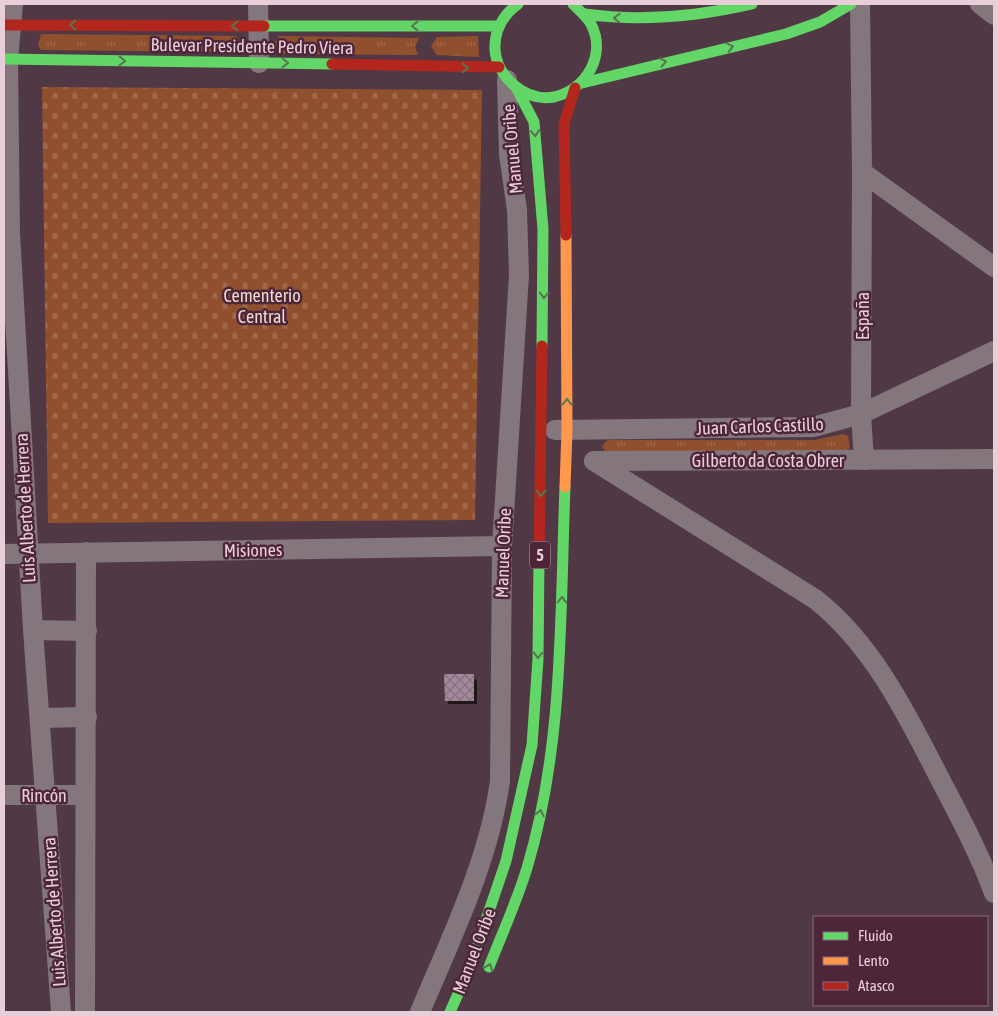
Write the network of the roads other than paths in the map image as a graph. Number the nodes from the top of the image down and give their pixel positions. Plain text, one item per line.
1 (13, 4) edge
2 (258, 4) edge
3 (573, 4) edge
4 (623, 4) edge
5 (752, 4) edge
6 (851, 4) edge
7 (860, 4) edge
8 (980, 4) edge
9 (507, 12) edge
10 (585, 14) junction
11 (994, 15) edge
12 (659, 20) junction
13 (8, 25) edge
14 (258, 26) junction
15 (439, 26) junction
16 (426, 36) dead end
17 (424, 54) dead end
18 (6, 60) edge
19 (259, 63) junction
20 (434, 67) junction
21 (508, 79) junction
22 (578, 86) junction
23 (6, 91) edge
24 (862, 172) junction
25 (994, 267) edge
26 (9, 339) edge
27 (994, 351) edge
28 (861, 414) junction
29 (541, 430) junction
30 (567, 430) junction
31 (994, 459) edge
32 (864, 460) junction
33 (566, 462) junction
34 (594, 462) junction
35 (542, 463) junction
36 (502, 546) junction
37 (86, 552) junction
38 (4, 554) edge
39 (28, 554) junction
40 (33, 630) junction
41 (87, 631) junction
42 (87, 717) junction
43 (41, 718) junction
44 (4, 795) edge
45 (84, 795) junction
46 (46, 796) junction
47 (520, 807) junction
48 (485, 848) junction
49 (994, 893) edge
50 (486, 975) dead end
51 (61, 1012) edge
52 (85, 1012) edge
53 (420, 1012) edge
54 (450, 1012) edge

1 - 13 street, Luis Alberto de Herrera
2 - 14 street
3 - 10 main road, Manuel Oribe
4 - 12 street
5 - 12 main road
22 -> 6 main road
7 - 24 street, España
8 - 11 street
9 - 15 main road, Bulevar Presidente Pedro Viera
9 - 21 main road, Manuel Oribe
12 -> 10 main road
10 - 22 main road, Manuel Oribe
14 -> 13 main road, Bulevar Presidente Pedro Viera
13 - 18 street, Luis Alberto de Herrera
15 -> 14 main road, Bulevar Presidente Pedro Viera
14 - 19 street
15 - 16 main road
17 - 20 main road
18 -> 19 main road, Bulevar Presidente Pedro Viera
18 - 23 street, Luis Alberto de Herrera
19 -> 20 main road, Bulevar Presidente Pedro Viera
20 -> 21 main road, Bulevar Presidente Pedro Viera
21 - 22 main road, Manuel Oribe
21 -> 29 main road, Manuel Oribe / 5
21 - 36 street, Manuel Oribe
30 -> 22 main road, Manuel Oribe / 5
23 - 26 street, Luis Alberto de Herrera
24 - 25 street
24 - 28 street, España
26 - 39 street, Luis Alberto de Herrera
27 - 28 street, Juan Carlos Castillo
28 - 30 street, Juan Carlos Castillo
28 - 32 street, España
29 - 30 street, Juan Carlos Castillo
29 - 35 main road, Manuel Oribe / 5
30 - 33 main road, Manuel Oribe / 5
31 - 32 street, Gilberto da Costa Obrer
32 - 34 street, Gilberto da Costa Obrer
33 - 34 street, Gilberto da Costa Obrer
33 - 35 street, Gilberto da Costa Obrer
50 -> 33 main road, Manuel Oribe / 5
34 - 49 street
35 -> 47 main road, Manuel Oribe / 5
36 - 37 street, Misiones
36 - 48 street, Manuel Oribe
37 - 39 street, Misiones
37 - 41 street
38 - 39 street, Misiones
39 - 40 street, Luis Alberto de Herrera
40 - 41 street
40 - 43 street, Luis Alberto de Herrera
41 - 42 street
42 - 43 street
42 - 45 street
43 - 46 street, Luis Alberto de Herrera
44 - 46 street, Rincón
45 - 46 street, Rincón
45 - 52 street
46 - 51 street, Luis Alberto de Herrera
47 - 48 street
47 - 54 main road, Manuel Oribe / 5
48 - 53 street, Manuel Oribe

